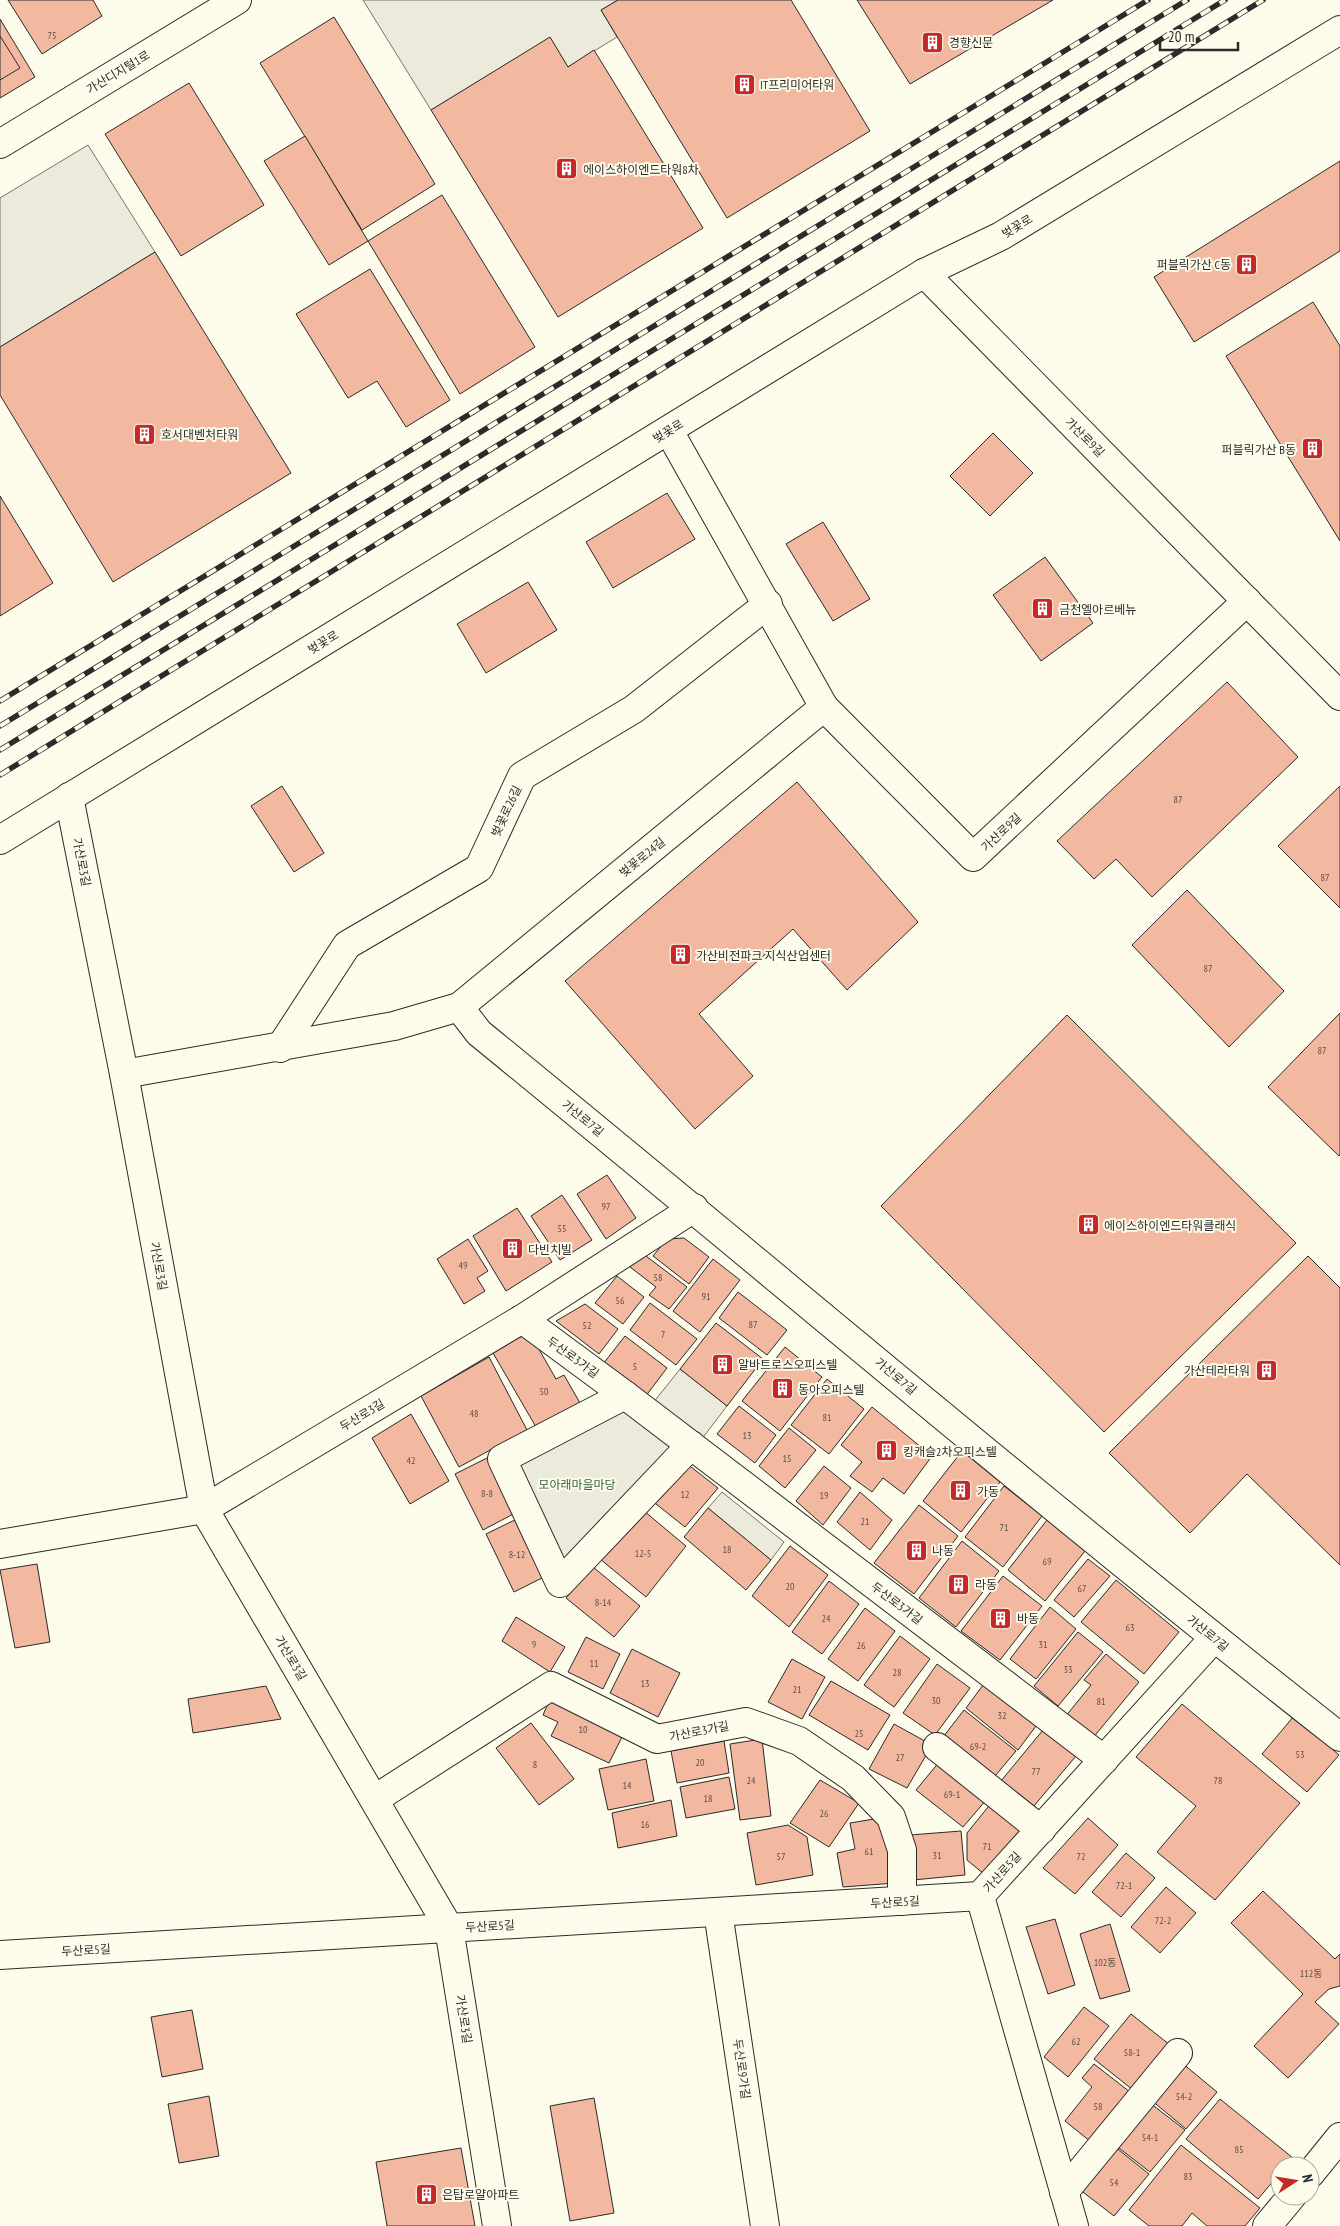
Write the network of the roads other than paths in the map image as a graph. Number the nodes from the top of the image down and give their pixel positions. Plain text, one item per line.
1 (236, 0) edge
2 (1340, 30) edge
3 (0, 144) edge
4 (924, 272) junction
5 (669, 431) junction
6 (1247, 601) junction
7 (768, 604) junction
8 (1340, 696) edge
9 (824, 707) junction
10 (69, 798) junction
11 (0, 840) edge
12 (459, 1007) junction
13 (280, 1048) junction
14 (124, 1074) junction
15 (694, 1208) junction
16 (522, 1319) junction
17 (625, 1395) junction
18 (691, 1445) junction
19 (204, 1510) junction
20 (0, 1544) edge
21 (1214, 1638) junction
22 (1340, 1737) edge
23 (937, 1748) dead end
24 (1104, 1760) junction
25 (375, 1799) junction
26 (1040, 1830) junction
27 (980, 1896) junction
28 (902, 1901) junction
29 (718, 1912) junction
30 (449, 1928) junction
31 (0, 1955) edge
32 (1178, 2052) dead end
33 (1340, 2137) edge
34 (1320, 2162) edge
35 (1064, 2192) junction
36 (1284, 2206) edge
37 (496, 2226) edge
38 (765, 2226) edge
39 (1074, 2226) edge
40 (1267, 2226) edge

1 - 3 street, 가산디지털1로
2 - 4 street, 벚꽃로
4 - 5 street, 벚꽃로
4 - 6 street, 가산로9길
5 - 7 street
5 - 10 street, 벚꽃로
6 - 8 street, 가산로9길
6 - 9 street, 가산로9길
7 - 9 street
7 - 13 street, 벚꽃로26길
9 - 12 street, 벚꽃로24길
10 - 11 street, 벚꽃로
10 - 14 street, 가산로3길
12 - 13 street
12 - 15 street, 가산로7길
13 - 14 street
14 - 19 street, 가산로3길
15 - 16 street, 두산로3길
15 - 21 street, 가산로7길
16 - 17 street, 두산로3가길
16 - 19 street, 두산로3길
17 - 18 street, 두산로3가길
17 - 18 street
18 - 24 street, 두산로3가길
19 - 20 street, 두산로3길
19 - 25 street, 가산로3길
21 - 22 street, 가산로7길
21 - 24 street, 가산로5길
23 - 26 street
24 - 26 street, 가산로5길
25 - 28 street, 가산로3가길
25 - 30 street, 가산로3길
26 - 27 street, 가산로5길
27 - 28 street, 두산로5길
27 - 35 street, 가산로5길
28 - 29 street, 두산로5길
29 - 30 street, 두산로5길
29 - 38 street, 두산로9가길
30 - 31 street, 두산로5길
30 - 37 street, 가산로3길
32 - 35 street
33 - 34 street
35 - 39 street, 가산로5길
36 - 40 street

